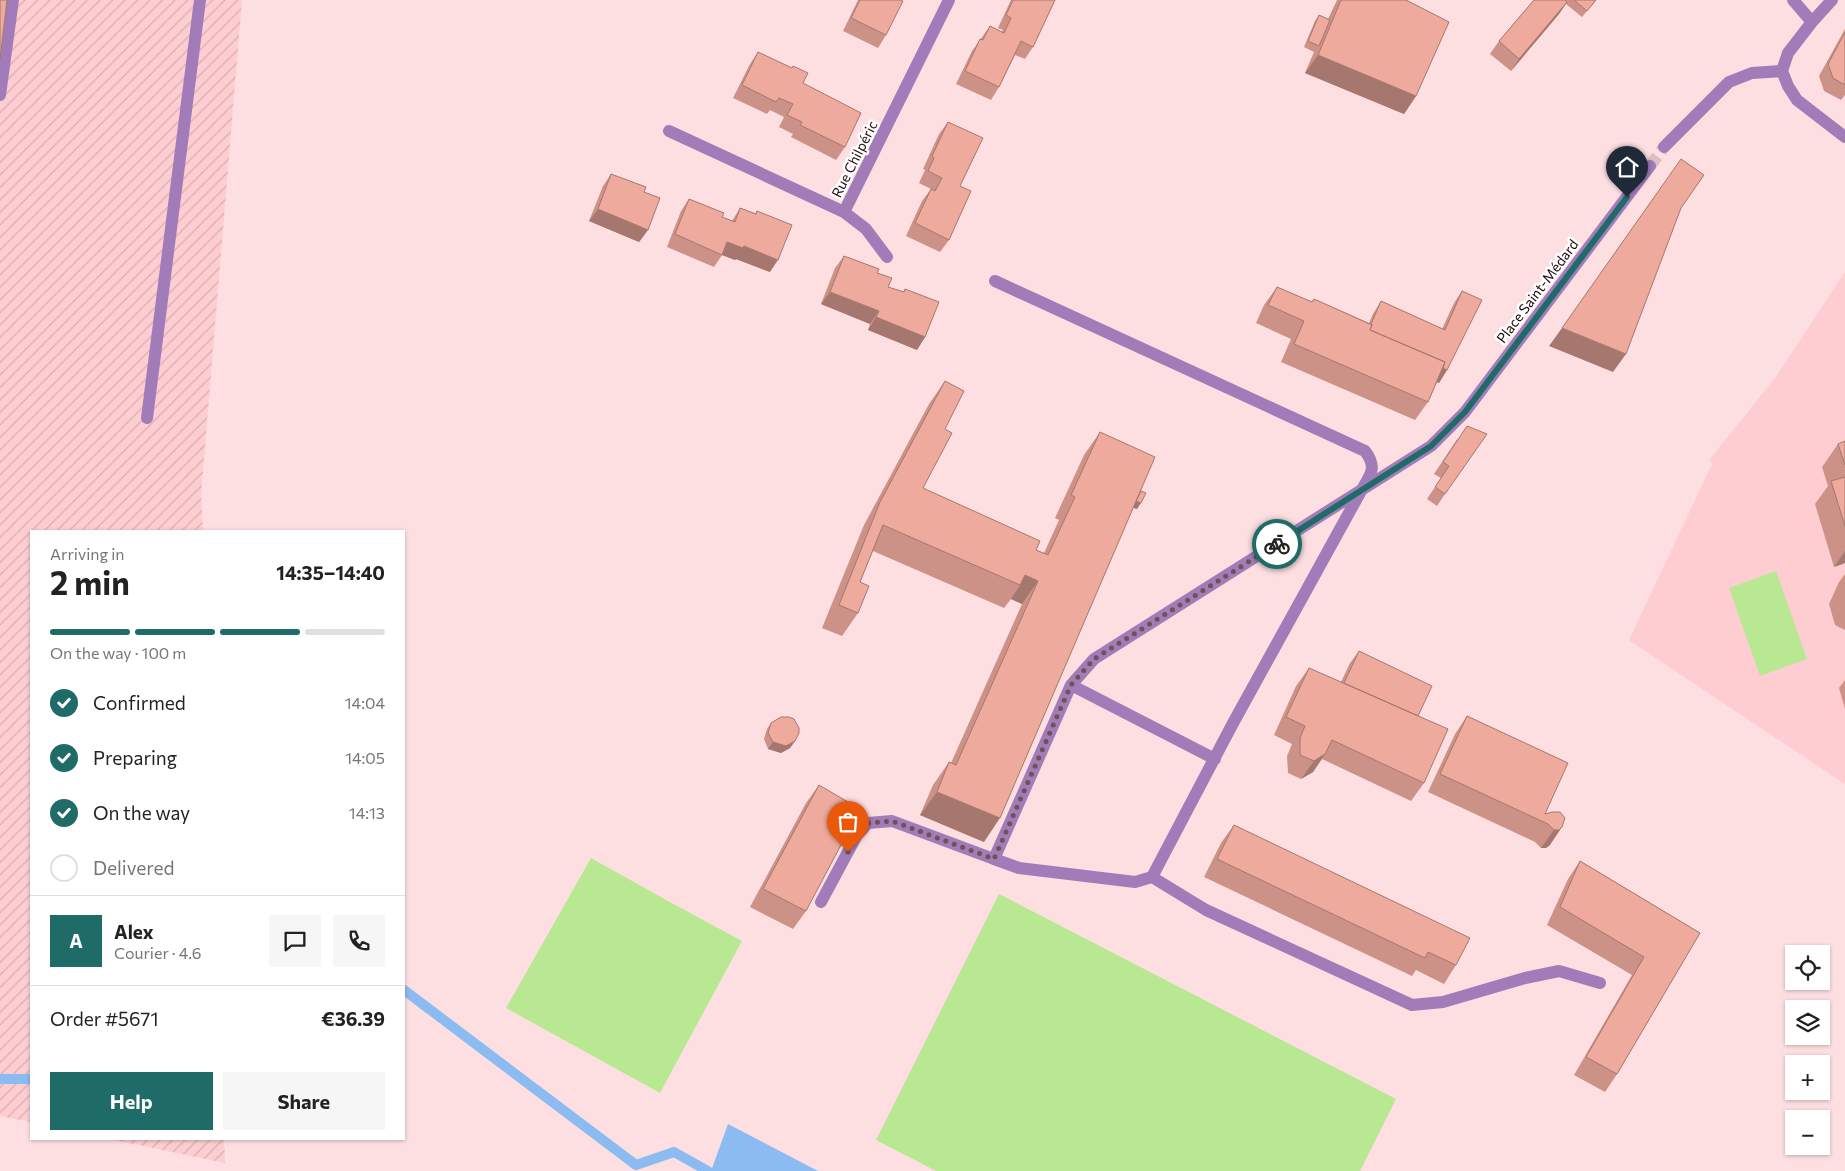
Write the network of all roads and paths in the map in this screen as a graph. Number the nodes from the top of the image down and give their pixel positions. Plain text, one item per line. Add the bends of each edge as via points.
1 (13, 0) edge
2 (200, 0) edge
3 (949, 0) edge
4 (1793, 0) edge
5 (1832, 0) edge
6 (1812, 22) junction
7 (1782, 71) junction
8 (0, 95) edge
9 (669, 131) dead end
10 (1845, 137) edge
11 (1664, 147) tunnel mouth
12 (1650, 166) tunnel mouth
13 (844, 212) junction
14 (887, 257) dead end
15 (995, 281) dead end
16 (147, 418) dead end
17 (1361, 491) junction
18 (1071, 685) junction
19 (1215, 759) junction
20 (994, 859) junction
21 (1152, 877) junction
22 (821, 902) edge
23 (1600, 983) dead end

1 - 8 street
2 - 16 street
3 - 13 street, Rue Chilpéric
4 - 6 street
5 - 6 street
6 - 7 street via 1788,53
7 - 10 street via 1797,100
7 - 11 street via 1752,73 1729,82
9 - 13 street, Rue Chilpéric
12 - 17 street, Place Saint-Médard via 1465,412 1431,446
13 - 14 street via 866,229
15 - 17 street via 1365,451 1372,460 1372,470
17 - 18 street, Place Saint-Médard via 1094,659
17 - 19 street
18 - 19 street
18 - 20 street, Place Saint-Médard
19 - 21 street
20 - 21 street via 1019,868 1096,878 1135,882
20 - 22 street via 892,821 868,823 857,835
21 - 23 street via 1206,910 1412,1005 1444,1002 1559,971

